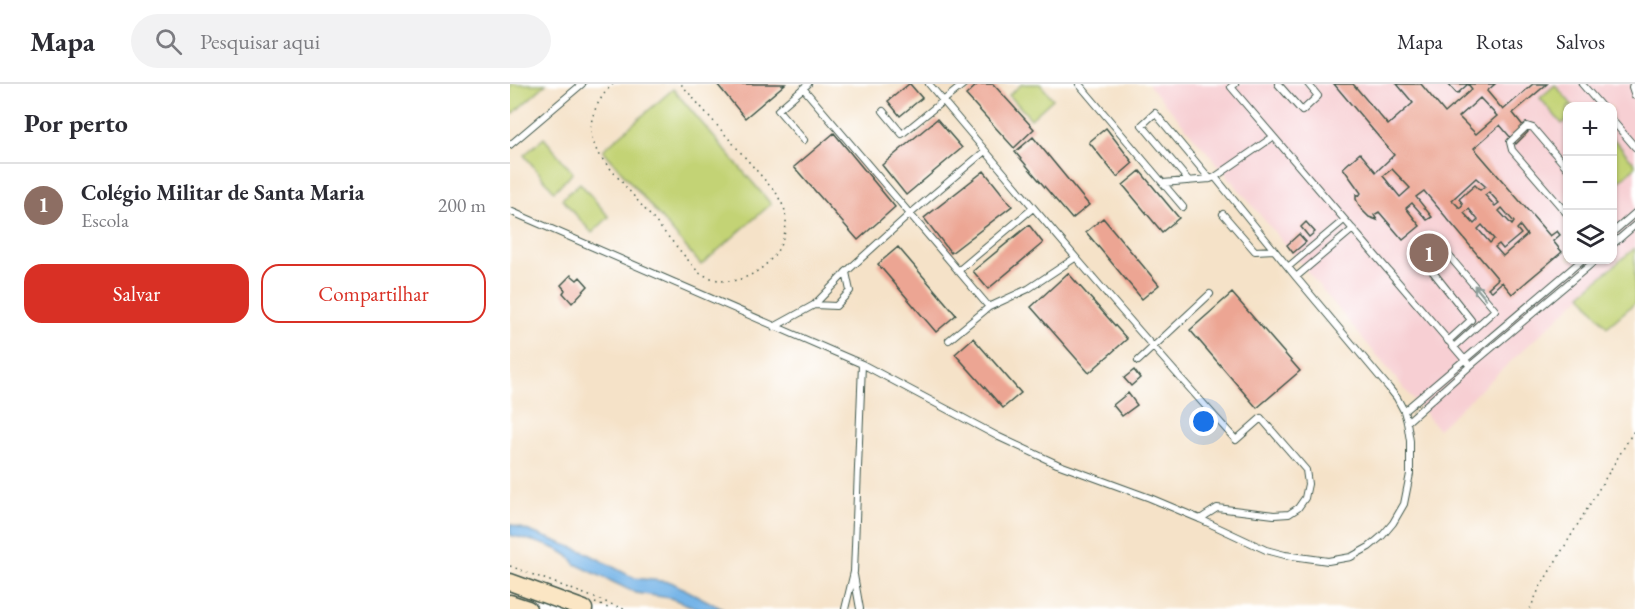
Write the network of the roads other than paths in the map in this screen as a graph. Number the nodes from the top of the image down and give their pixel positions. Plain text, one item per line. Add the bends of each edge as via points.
1 (582, 84) edge
2 (929, 84) edge
3 (964, 84) edge
4 (1079, 84) edge
5 (1235, 84) edge
6 (1278, 84) edge
7 (1308, 84) edge
8 (1582, 84) edge
9 (1633, 84) edge
10 (805, 86) edge
11 (1635, 96) edge
12 (943, 101) junction
13 (1598, 102) edge
14 (884, 111) dead end
15 (1617, 126) edge
16 (1273, 137) junction
17 (804, 140) dead end
18 (510, 145) edge
19 (1635, 147) edge
20 (985, 151) junction
21 (1563, 163) edge
22 (1213, 178) junction
23 (1189, 181) junction
24 (1163, 183) junction
25 (1183, 207) dead end
26 (1033, 208) junction
27 (1563, 209) edge
28 (510, 211) edge
29 (1635, 213) edge
30 (910, 214) junction
31 (1223, 214) dead end
32 (1344, 220) junction
33 (1635, 225) edge
34 (1617, 226) edge
35 (1353, 229) junction
36 (1617, 231) edge
37 (1623, 236) junction
38 (1617, 241) edge
39 (1274, 250) junction
40 (1075, 258) junction
41 (1577, 264) edge
42 (1591, 264) edge
43 (1288, 267) junction
44 (958, 271) junction
45 (846, 272) junction
46 (1296, 277) junction
47 (1210, 294) dead end
48 (814, 305) junction
49 (989, 307) junction
50 (774, 327) junction
51 (948, 340) dead end
52 (1448, 341) junction
53 (1454, 347) junction
54 (1153, 348) junction
55 (1464, 359) junction
56 (1138, 361) dead end
57 (862, 364) junction
58 (1470, 366) junction
59 (1404, 411) junction
60 (1407, 422) junction
61 (1200, 519) junction
62 (854, 572) junction
63 (510, 582) edge
64 (510, 603) edge
65 (528, 609) edge
66 (584, 609) edge
67 (845, 609) edge
68 (860, 609) edge

1 - 18 lane
2 - 12 lane
3 - 12 lane
4 - 24 lane
5 - 16 lane via 1231,87
6 - 7 lane via 1302,111 1318,96
8 - 13 lane
9 - 11 lane
10 - 17 lane via 778,110
10 - 30 lane
12 - 14 lane via 902,134
12 - 20 lane
15 - 19 lane
16 - 22 lane
16 - 32 lane
20 - 26 lane
20 - 30 lane
21 - 27 lane via 1533,128 1527,126 1510,142 1512,150
22 - 23 lane
22 - 23 lane via 1155,113 1142,125
22 - 39 lane
23 - 24 lane
24 - 25 lane
26 - 40 lane
26 - 44 lane
28 - 50 lane
29 - 34 lane
30 - 44 lane
30 - 45 lane
31 - 39 lane via 1255,251
32 - 35 lane
32 - 43 lane
33 - 37 lane
35 - 46 lane
35 - 52 lane
36 - 37 lane
37 - 38 lane
39 - 43 lane
40 - 49 lane via 1028,289
40 - 54 lane
41 - 55 lane
42 - 58 lane
43 - 46 lane
44 - 49 lane
45 - 48 lane
45 - 48 lane via 850,291 836,306
46 - 59 lane
47 - 54 lane
48 - 50 lane
49 - 51 lane
50 - 57 lane
52 - 53 lane
53 -> 52 lane via 1495,310 1444,250 1429,246 1424,253 1425,262 1471,320
53 - 55 lane
54 - 56 lane
54 - 61 lane via 1236,440 1261,418 1306,470 1305,498 1289,514 1217,508
55 - 58 lane
55 - 59 lane
57 - 61 lane via 1057,464
57 - 62 lane
58 - 60 lane
59 - 60 lane
60 - 61 lane via 1410,474 1404,504 1382,536 1351,557 1328,561 1285,555
62 - 67 lane
62 - 68 lane
63 - 66 main road
64 - 65 main road

